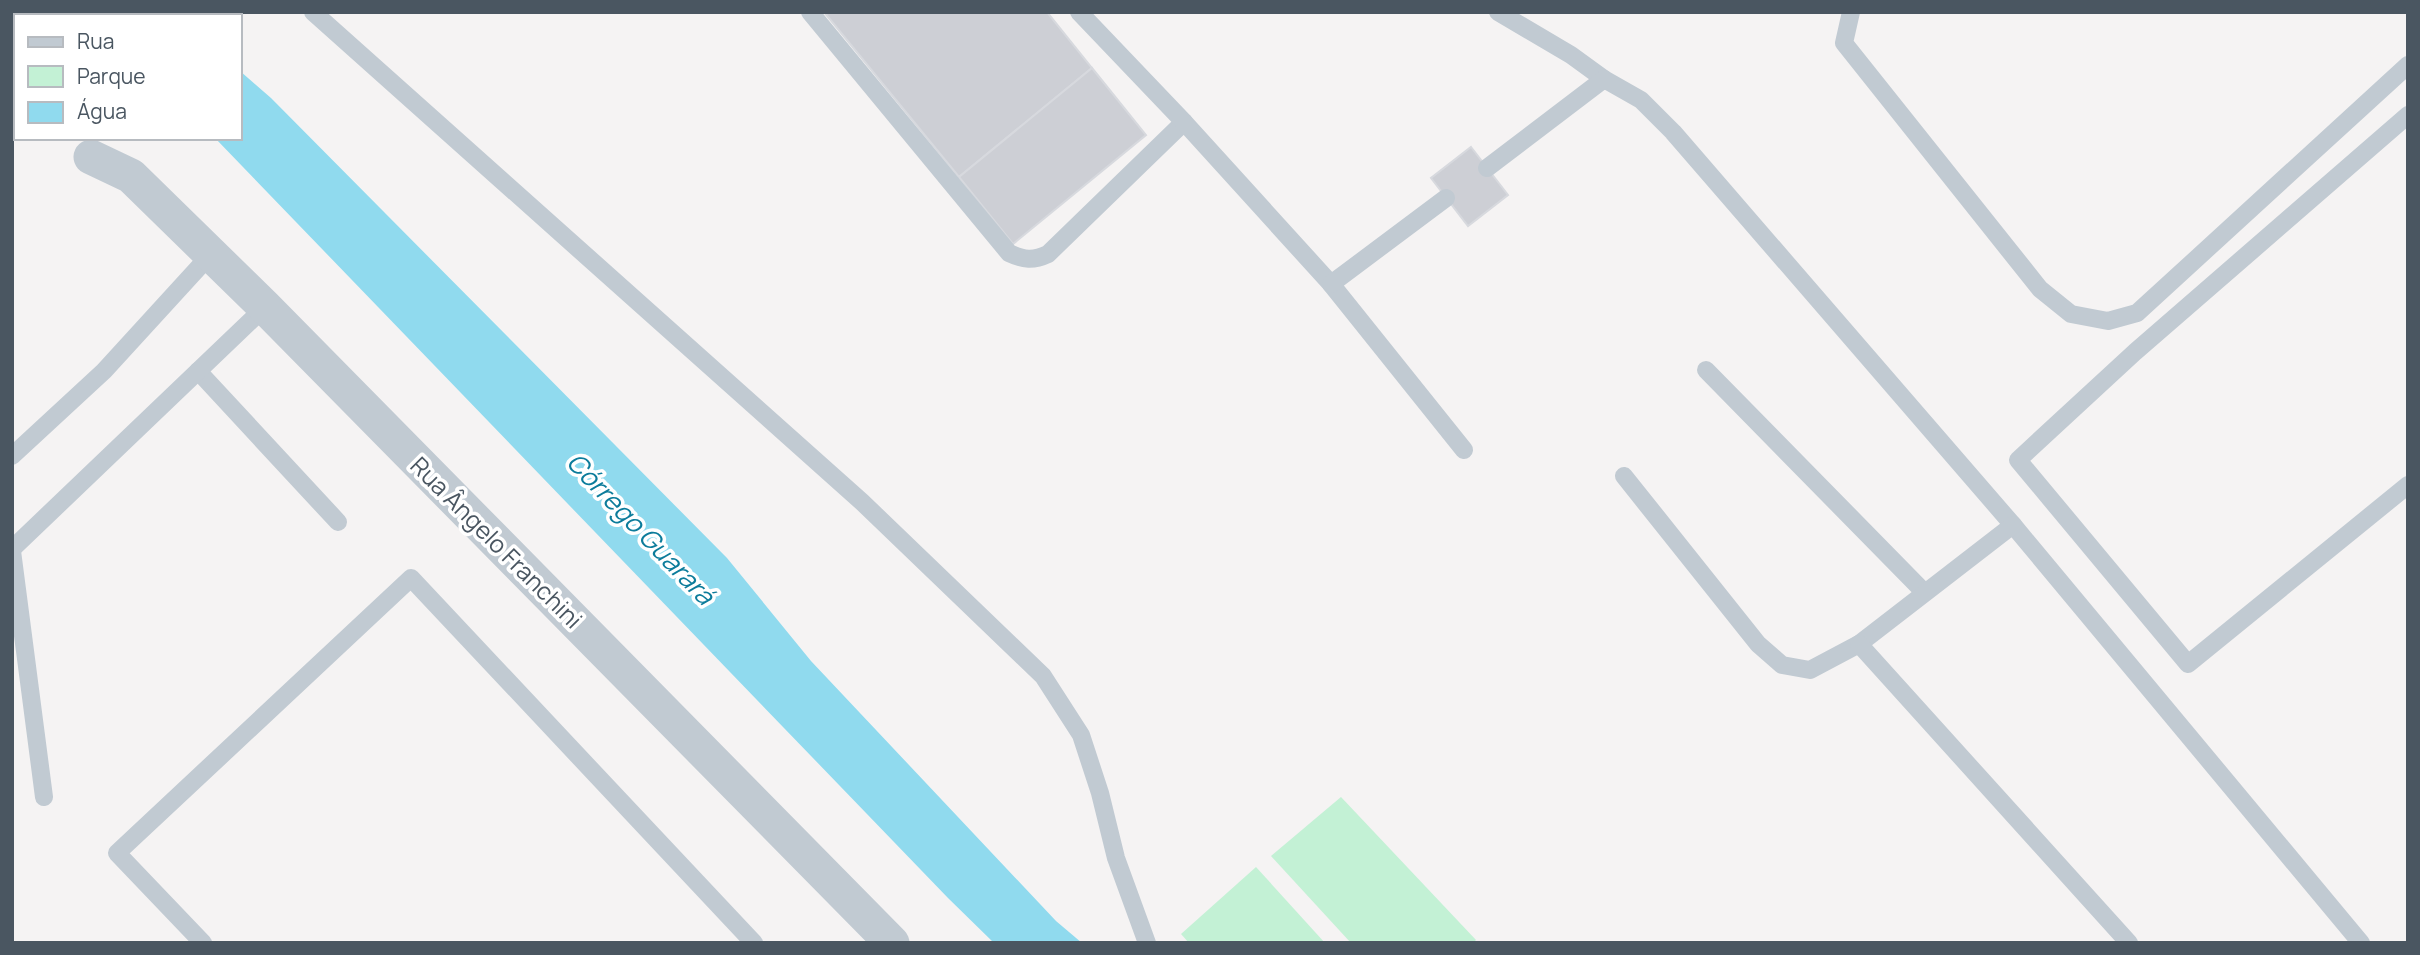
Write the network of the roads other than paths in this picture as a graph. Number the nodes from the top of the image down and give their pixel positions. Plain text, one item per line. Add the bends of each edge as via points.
1 (313, 12) edge
2 (810, 12) edge
3 (1079, 12) edge
4 (1499, 12) edge
5 (1851, 12) edge
6 (2408, 65) edge
7 (1604, 79) junction
8 (2408, 115) edge
9 (1184, 122) junction
10 (91, 157) dead end
11 (1487, 168) dead end
12 (1446, 198) dead end
13 (211, 254) junction
14 (1331, 284) junction
15 (265, 307) junction
16 (1706, 370) dead end
17 (198, 371) junction
18 (1464, 450) dead end
19 (12, 456) edge
20 (1625, 476) dead end
21 (2408, 485) edge
22 (338, 522) dead end
23 (2013, 525) junction
24 (12, 550) edge
25 (1924, 593) junction
26 (1858, 644) junction
27 (44, 797) dead end
28 (202, 943) edge
29 (754, 943) edge
30 (892, 943) edge
31 (1147, 943) edge
32 (2129, 943) edge
33 (2361, 943) edge

1 - 31 lane via 862,502 1043,676 1082,735 1116,858
2 - 9 lane via 1009,253 1023,259 1036,260 1048,254
3 - 9 lane
4 - 7 lane
5 - 6 lane via 1844,43 2040,289 2071,314 2108,321 2137,313
7 - 11 lane
7 - 23 lane via 1641,100 1674,132
8 - 21 lane via 2018,460 2188,664
9 - 14 lane
10 - 13 street, Rua Ângelo Franchini via 131,176
12 - 14 lane
13 - 15 street, Rua Ângelo Franchini
13 - 19 lane via 104,371
14 - 18 lane
15 - 17 lane
15 - 30 street, Rua Ângelo Franchini
16 - 25 lane
17 - 22 lane
17 - 24 lane
20 - 26 lane via 1758,644 1782,665 1811,670
23 - 25 lane
23 - 33 lane
24 - 27 lane
25 - 26 lane
26 - 32 lane
28 - 29 lane via 117,853 411,578

